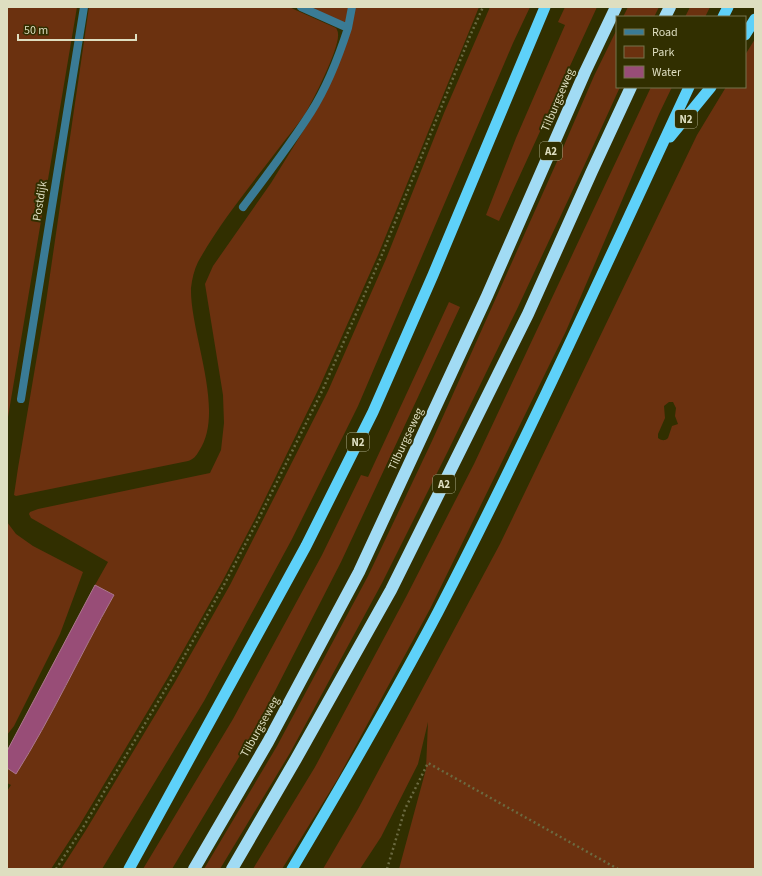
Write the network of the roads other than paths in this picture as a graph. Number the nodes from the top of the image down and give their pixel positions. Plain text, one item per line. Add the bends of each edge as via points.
1 (84, 7) edge
2 (301, 7) edge
3 (352, 7) edge
4 (545, 7) edge
5 (616, 7) edge
6 (670, 7) edge
7 (728, 7) edge
8 (666, 16) edge
9 (724, 16) edge
10 (755, 19) edge
11 (348, 28) junction
12 (746, 33) edge
13 (632, 88) edge
14 (689, 88) edge
15 (710, 88) edge
16 (660, 150) junction
17 (243, 207) dead end
18 (21, 399) dead end
19 (128, 869) edge
20 (194, 869) edge
21 (232, 869) edge
22 (292, 869) edge

1 - 18 street, Postdijk
2 - 11 street
3 - 11 street
4 - 19 highway, N2 via 373,412 306,546
5 - 20 highway, Tilburgseweg / A2 via 585,72 488,296 359,572 268,742
6 - 8 highway
7 - 9 highway
10 - 12 highway
11 - 17 street via 341,50 312,111
13 - 21 highway, A2 via 528,314 391,590
14 - 16 highway, N2
15 - 16 highway, N2
16 - 22 highway, N2 via 508,472 437,613 343,784

